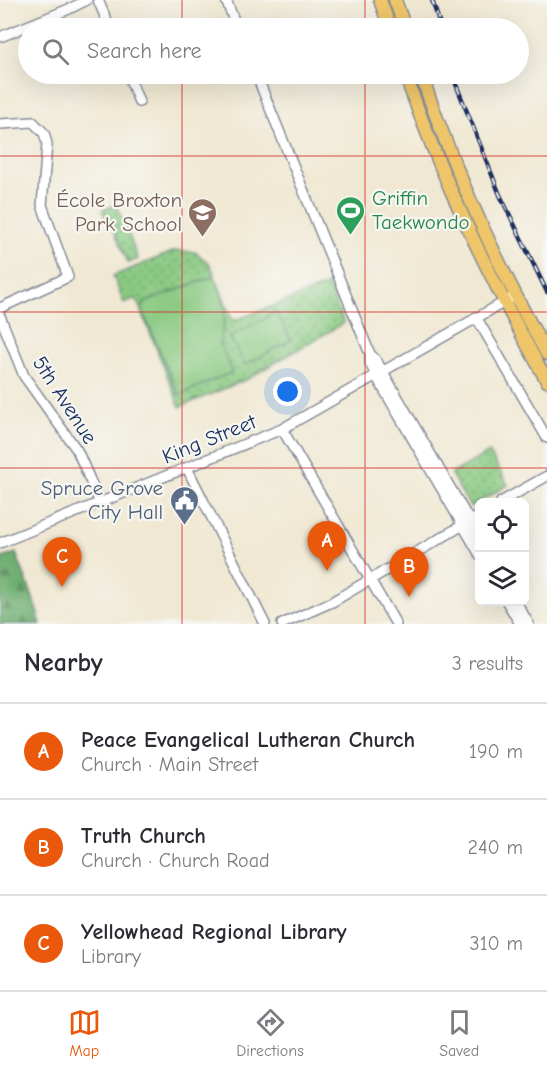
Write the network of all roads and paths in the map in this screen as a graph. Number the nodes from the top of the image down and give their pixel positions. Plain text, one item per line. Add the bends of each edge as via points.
1 (87, 0) edge
2 (98, 0) edge
3 (226, 0) edge
4 (380, 0) edge
5 (395, 0) edge
6 (47, 18) edge
7 (106, 18) edge
8 (233, 18) edge
9 (386, 18) edge
10 (401, 18) edge
11 (18, 30) edge
12 (0, 37) edge
13 (132, 84) edge
14 (260, 84) edge
15 (409, 84) edge
16 (425, 84) edge
17 (140, 102) dead end
18 (0, 124) edge
19 (515, 296) junction
20 (503, 302) junction
21 (0, 308) edge
22 (0, 316) edge
23 (476, 317) junction
24 (547, 354) edge
25 (379, 374) junction
26 (547, 381) edge
27 (282, 429) junction
28 (547, 438) edge
29 (187, 468) junction
30 (547, 476) edge
31 (508, 498) edge
32 (100, 502) junction
33 (475, 518) edge
34 (466, 523) junction
35 (475, 533) edge
36 (0, 543) edge
37 (479, 552) edge
38 (370, 579) junction
39 (509, 606) edge
40 (518, 606) edge
41 (265, 624) edge
42 (282, 624) edge
43 (396, 624) edge
44 (520, 624) edge
45 (529, 624) edge

1 - 6 street
2 - 7 street
3 - 8 street
4 - 9 main road
5 - 10 main road
11 - 12 street
13 - 17 street
14 - 25 street
15 - 20 main road via 450,190
16 - 19 main road via 459,174
18 - 21 street via 33,122 44,133 47,144 42,205 68,277
19 - 20 street, King Street
19 - 24 main road
20 - 23 street, King Street
20 - 26 main road
22 - 32 street, 5th Avenue via 24,376 77,450
23 - 25 street, King Street
23 - 28 street
25 - 27 street, King Street
25 - 34 street
27 - 29 street, King Street
27 - 38 street
29 - 32 street, King Street
29 - 41 street
30 - 31 street
32 - 36 street, King Street
33 - 34 street
34 - 35 street
34 - 37 street
34 - 38 street
38 - 42 street via 321,608
38 - 43 street
39 - 44 street
40 - 45 street

